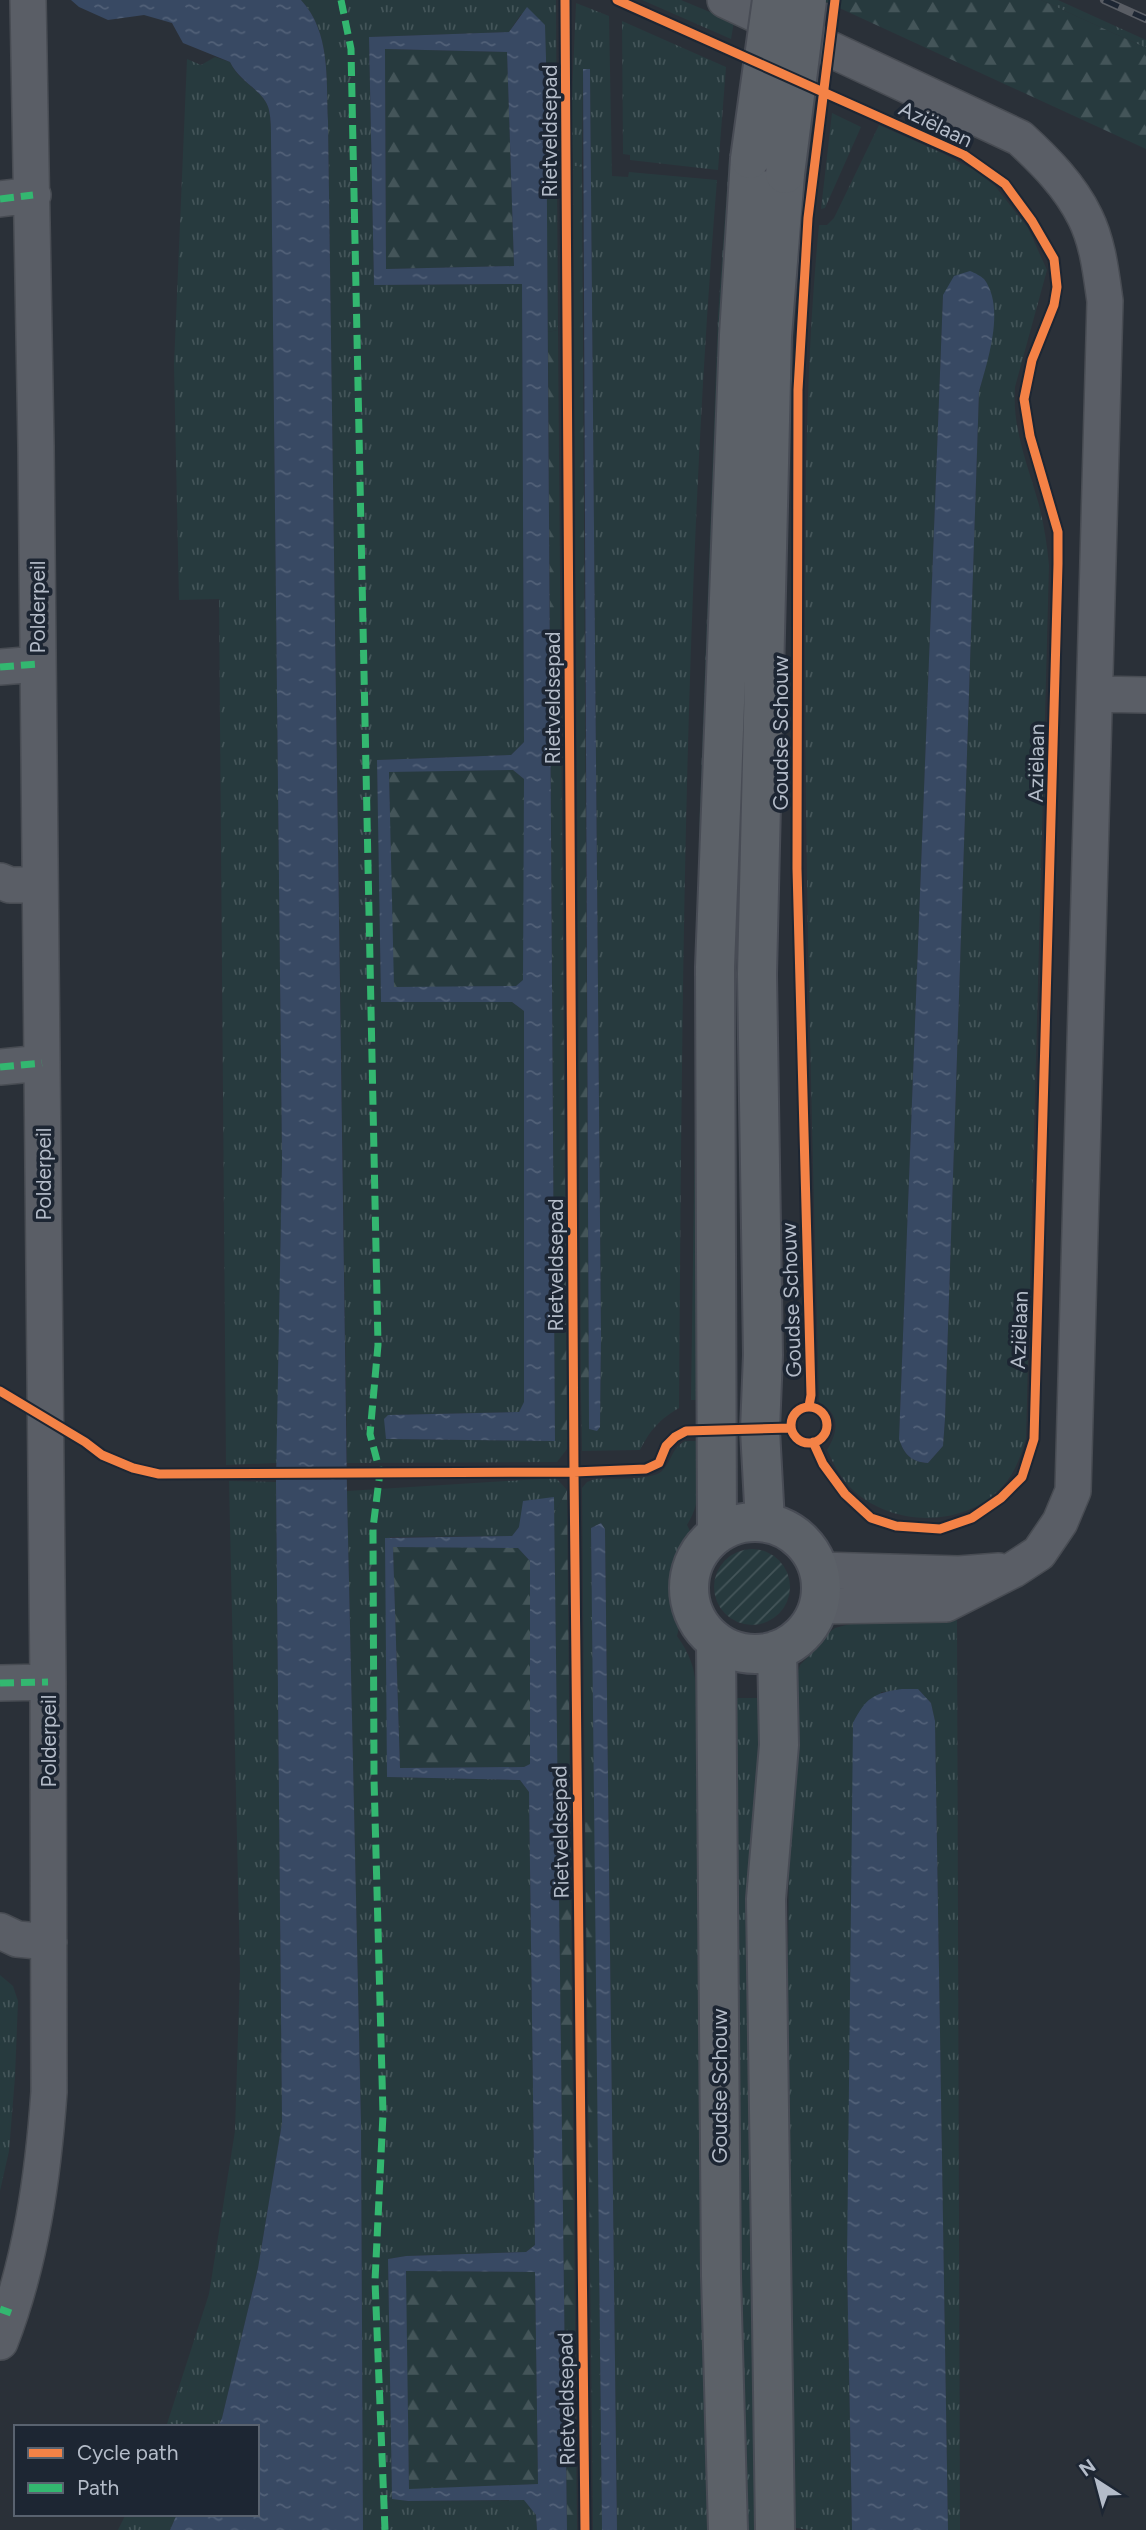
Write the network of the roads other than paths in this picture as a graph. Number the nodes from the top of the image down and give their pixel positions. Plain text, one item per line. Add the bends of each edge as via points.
1 (725, 0) edge
2 (772, 0) edge
3 (807, 0) edge
4 (19, 14) edge
5 (17, 197) edge
6 (38, 664) junction
7 (0, 667) edge
8 (1095, 694) junction
9 (1146, 695) edge
10 (0, 881) edge
11 (39, 885) junction
12 (42, 1063) junction
13 (0, 1067) edge
14 (765, 1522) junction
15 (717, 1534) junction
16 (819, 1588) junction
17 (716, 1642) junction
18 (777, 1650) junction
19 (48, 1682) junction
20 (0, 1683) edge
21 (0, 1931) edge
22 (49, 1942) junction
23 (4, 2321) edge
24 (728, 2530) edge
25 (775, 2530) edge

1 - 8 street, Aziëlaan via 1020,138 1052,168 1086,218 1105,301
2 - 15 main road, bridge via 750,159 738,335 715,967
3 - 14 main road, Goudse Schouw, bridge via 785,174 772,337 757,974 760,1430
4 - 5 street, Polderpeil
5 - 6 street, Polderpeil
6 - 7 street
6 - 11 street, Polderpeil
8 - 9 street
8 - 16 street, Aziëlaan via 1073,1491 1060,1522 1039,1553 946,1604
10 - 11 street
11 - 12 street, Polderpeil
12 - 13 street
12 - 19 street, Polderpeil
14 - 15 main road via 735,1525
14 - 16 main road via 786,1529 803,1542
15 - 17 main road via 696,1557 688,1587 695,1618
16 - 18 main road via 807,1628
17 - 18 main road via 745,1654
17 - 24 main road, Goudse Schouw via 721,2276
18 - 25 main road via 779,1745 766,1899
19 - 20 street
19 - 22 street, Polderpeil
21 - 22 street via 17,1939
22 - 23 street, Polderpeil via 45,2143 35,2218

